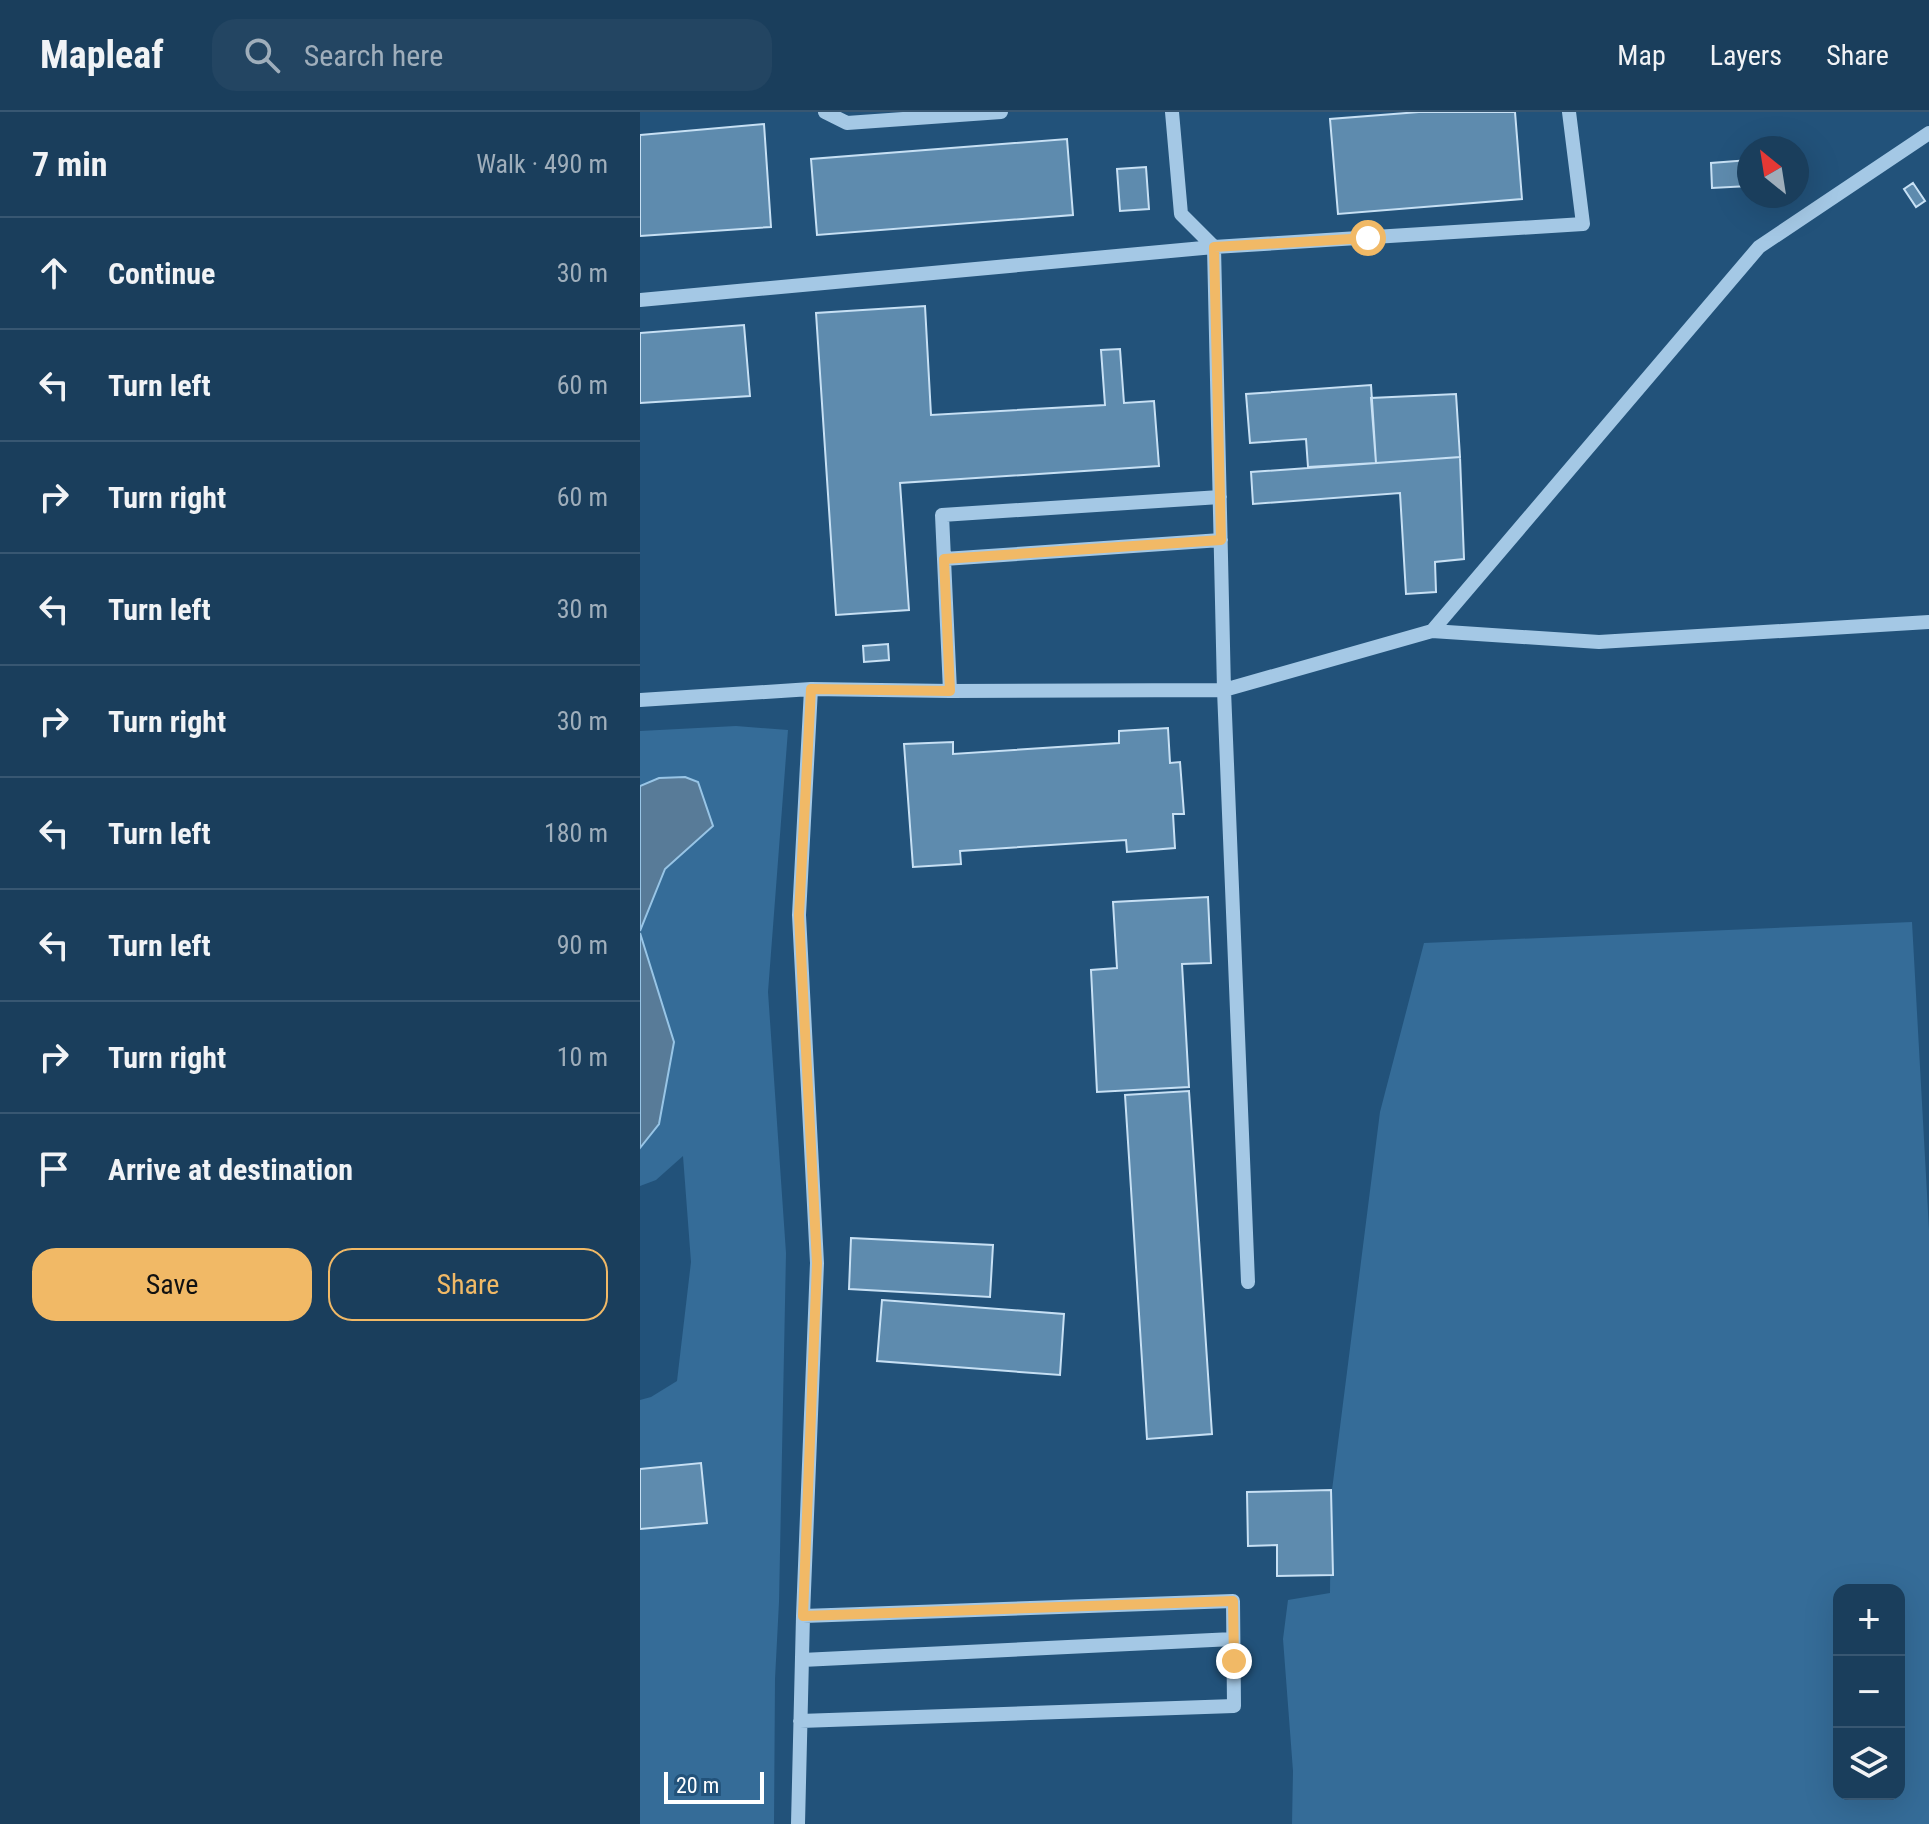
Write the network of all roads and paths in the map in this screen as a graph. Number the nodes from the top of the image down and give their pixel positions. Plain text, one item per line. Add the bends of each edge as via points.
1 (825, 112) edge
2 (1001, 112) edge
3 (1172, 112) edge
4 (1569, 112) edge
5 (1929, 133) edge
6 (1214, 247) junction
7 (640, 300) edge
8 (1220, 497) junction
9 (1221, 540) junction
10 (944, 559) junction
11 (1929, 622) edge
12 (1432, 631) junction
13 (811, 689) junction
14 (1224, 690) junction
15 (950, 691) junction
16 (640, 700) edge
17 (1248, 1282) dead end
18 (803, 1616) junction
19 (1233, 1639) junction
20 (802, 1660) junction
21 (800, 1721) junction
22 (798, 1824) edge

1 - 2 street via 847,123
3 - 6 street via 1181,214
4 - 6 street via 1583,224
5 - 12 street via 1759,247
6 - 7 street
6 - 8 street
8 - 9 street
8 - 10 street via 942,515
9 - 10 street
9 - 14 street
10 - 15 street
11 - 12 street via 1599,642
12 - 14 street
13 - 15 street
13 - 16 street
13 - 18 street via 799,915 817,1263
14 - 15 street
14 - 17 street
18 - 19 street via 1233,1601
18 - 20 street
19 - 20 street
19 - 21 street via 1234,1706
20 - 21 street
21 - 22 street

